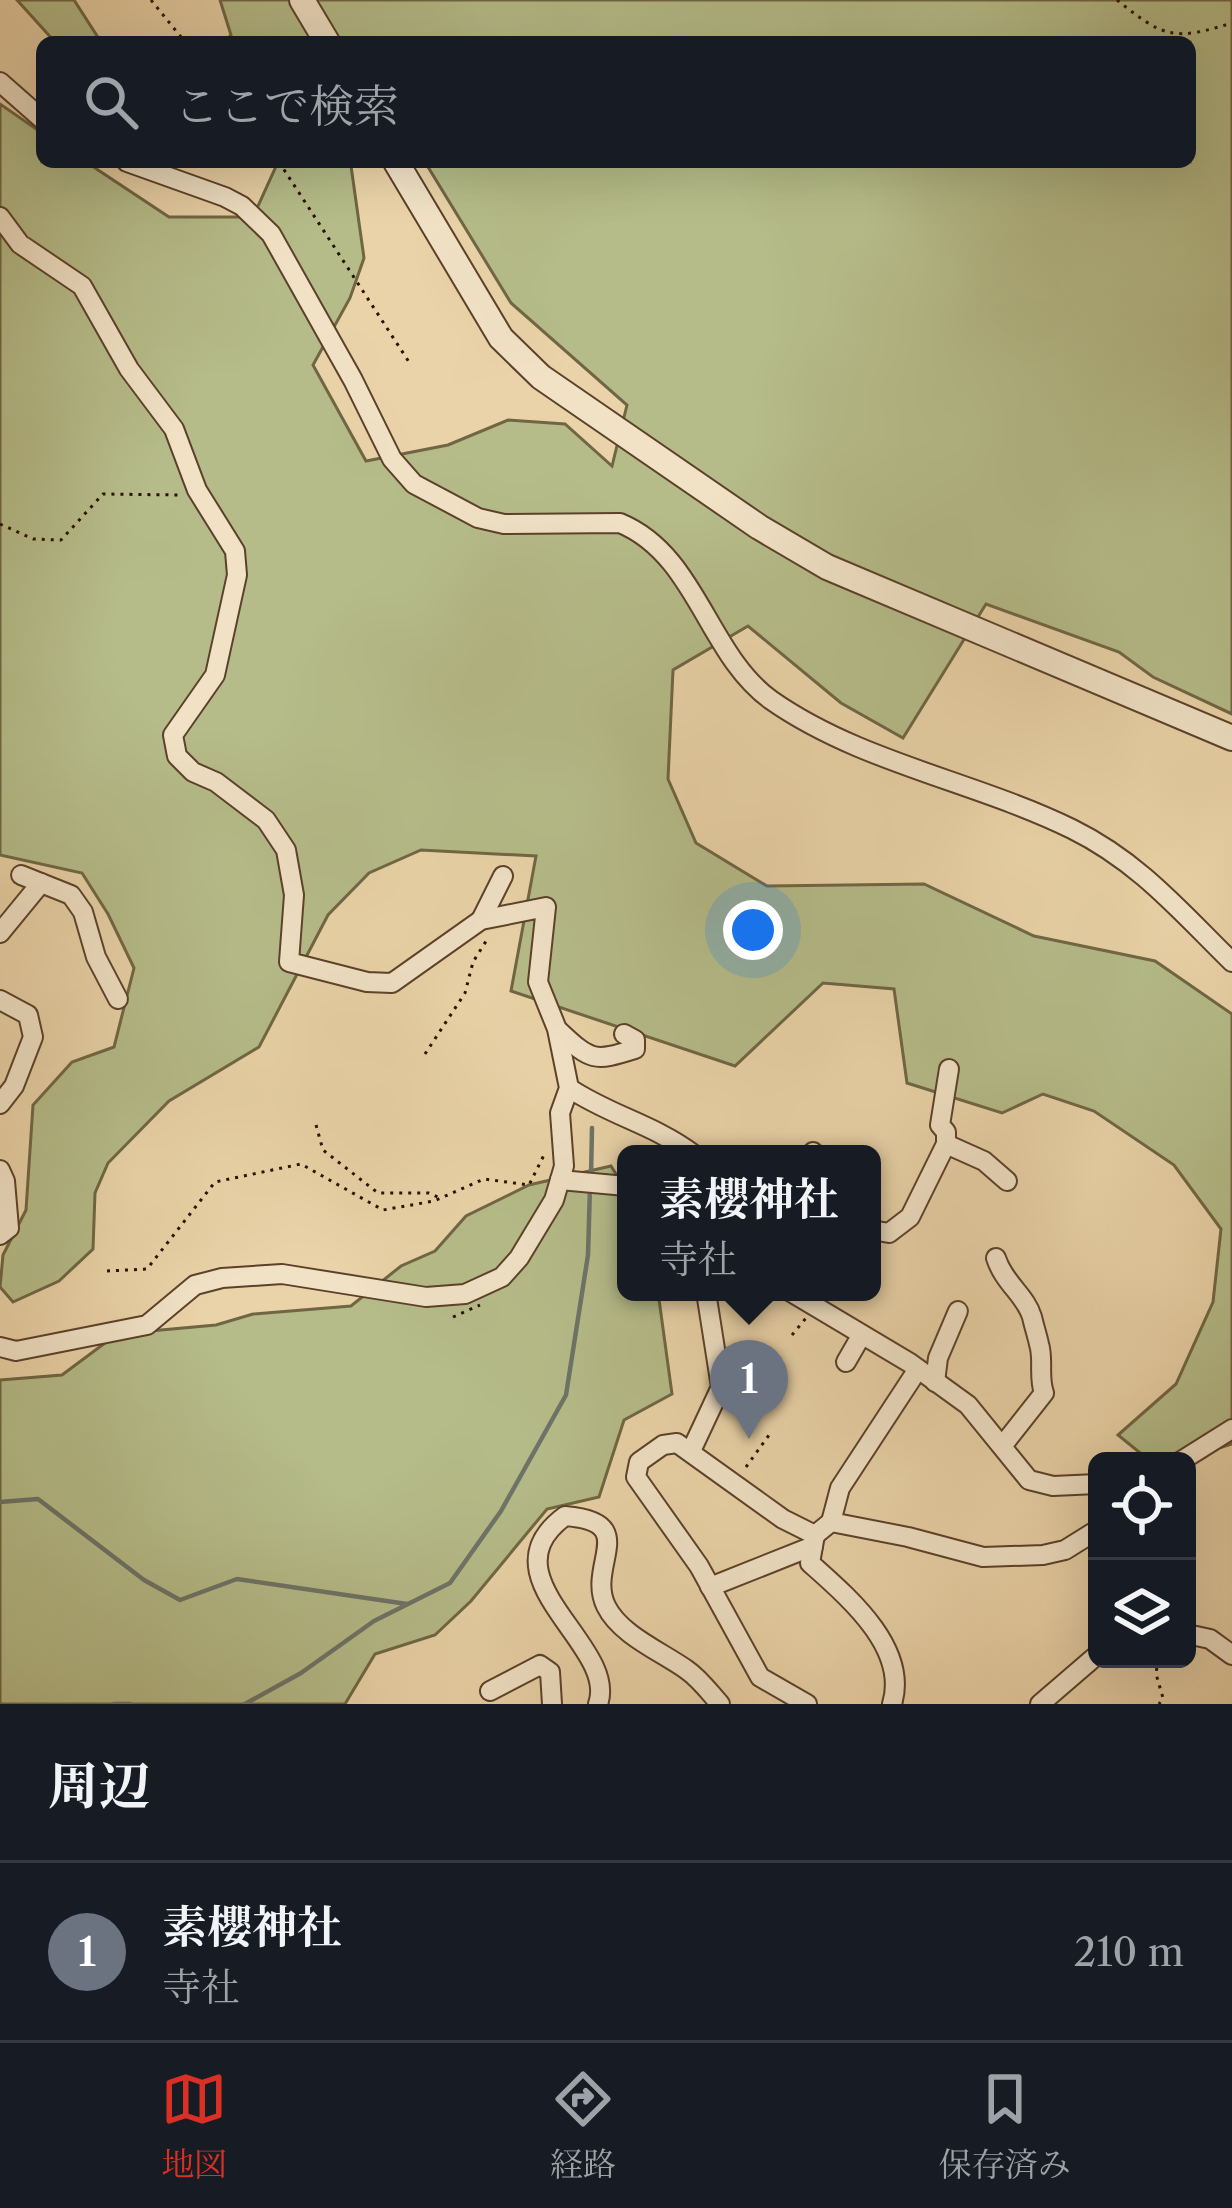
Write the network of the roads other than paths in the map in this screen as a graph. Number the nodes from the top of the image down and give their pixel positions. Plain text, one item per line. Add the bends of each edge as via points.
1 (302, 0) edge
2 (323, 36) edge
3 (0, 82) edge
4 (36, 114) edge
5 (145, 168) edge
6 (400, 168) edge
7 (0, 217) edge
8 (1232, 738) edge
9 (21, 875) dead end
10 (503, 876) dead end
11 (41, 883) junction
12 (481, 920) junction
13 (0, 933) edge
14 (1232, 962) edge
15 (118, 999) dead end
16 (0, 1000) edge
17 (557, 1029) junction
18 (624, 1034) dead end
19 (950, 1069) dead end
20 (569, 1088) junction
21 (0, 1104) edge
22 (946, 1144) junction
23 (677, 1145) edge
24 (0, 1170) edge
25 (560, 1180) junction
26 (1007, 1180) dead end
27 (617, 1185) edge
28 (881, 1231) edge
29 (0, 1235) edge
30 (996, 1258) dead end
31 (707, 1301) edge
32 (821, 1301) edge
33 (958, 1311) dead end
34 (861, 1336) junction
35 (0, 1347) edge
36 (846, 1361) dead end
37 (918, 1369) junction
38 (935, 1382) junction
39 (1232, 1429) edge
40 (1004, 1445) junction
41 (691, 1451) junction
42 (1193, 1452) edge
43 (1088, 1484) edge
44 (819, 1534) junction
45 (1088, 1535) edge
46 (710, 1586) junction
47 (1196, 1636) edge
48 (1232, 1655) edge
49 (1088, 1663) edge
50 (490, 1691) dead end
51 (552, 1704) edge
52 (598, 1704) edge
53 (720, 1704) edge
54 (807, 1704) edge
55 (892, 1704) edge
56 (1040, 1704) edge

1 - 2 street
3 - 4 street
5 - 14 street via 225,197 271,234 392,459 414,484 504,524 636,529 690,586 739,670 764,695 841,741 1004,799 1106,848 1160,888
6 - 8 street via 501,338 541,377 827,567
7 - 12 street via 20,244 82,286 128,369 174,429 197,490 235,551 215,675 173,735 177,756 266,820 286,850 294,896 289,962 392,983
9 - 11 street
10 - 12 street
11 - 13 street
11 - 15 street via 71,896 83,912
12 - 17 street via 546,907 538,982
16 - 21 street via 28,1016 33,1037
17 - 18 street via 600,1060 635,1049
17 - 20 street
19 - 22 street via 940,1125
20 - 23 street
20 - 25 street via 560,1113
22 - 26 street
22 - 28 street via 910,1217
24 - 29 street via 10,1214
25 - 27 street
25 - 35 street via 519,1258 465,1294 407,1296 281,1274 223,1278 195,1285 147,1325 16,1351
30 - 40 street via 1032,1318 1040,1344 1033,1368 1045,1393
31 - 41 street via 721,1387
32 - 34 street
33 - 38 street
34 - 36 street
34 - 37 street
37 - 38 street
37 - 44 street
38 - 40 street
39 - 42 street
40 - 43 street via 1029,1480
41 - 44 street via 783,1519
41 - 46 street via 663,1445 639,1462 636,1477
44 - 45 street via 908,1537 983,1557 1043,1556
44 - 46 street
44 - 55 street via 810,1563 885,1643 898,1685
46 - 54 street via 760,1677
47 - 48 street
49 - 56 street
50 - 51 street via 540,1665 550,1672
52 - 53 street via 597,1672 538,1567 548,1528 565,1516 590,1518 604,1529 600,1590 612,1616 692,1673

